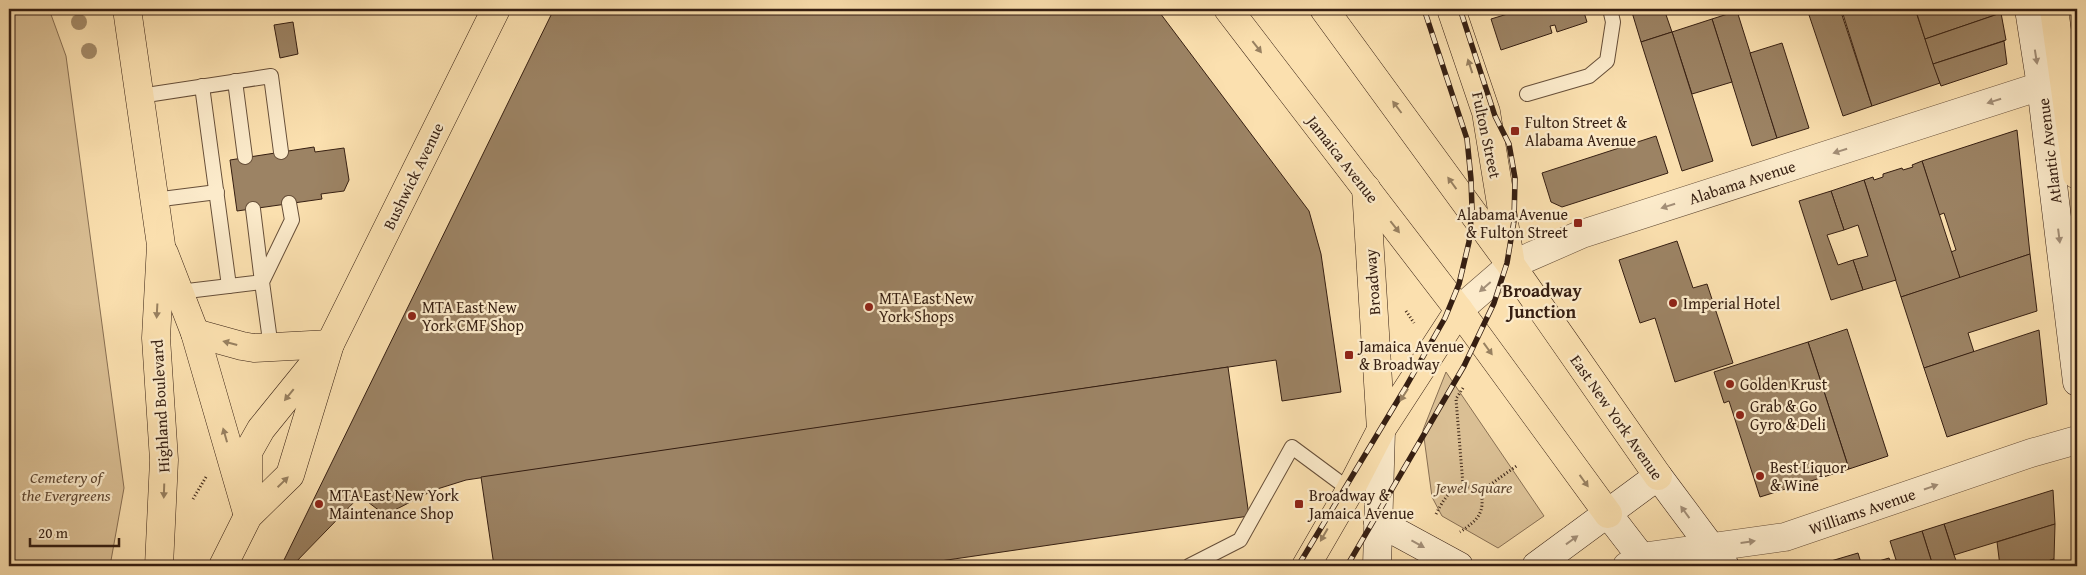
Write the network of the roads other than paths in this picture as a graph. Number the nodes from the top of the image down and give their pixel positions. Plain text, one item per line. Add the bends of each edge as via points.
1 (127, 9) edge
2 (496, 9) edge
3 (1228, 9) edge
4 (1324, 9) edge
5 (1452, 9) edge
6 (1610, 9) edge
7 (2029, 9) edge
8 (2054, 9) edge
9 (234, 82) junction
10 (202, 86) junction
11 (2041, 86) junction
12 (1527, 94) dead end
13 (140, 96) junction
14 (281, 152) dead end
15 (245, 157) dead end
16 (2077, 175) edge
17 (1366, 188) junction
18 (217, 192) junction
19 (154, 200) junction
20 (290, 203) dead end
21 (253, 209) dead end
22 (161, 245) junction
23 (1512, 265) junction
24 (262, 282) junction
25 (229, 286) junction
26 (179, 292) junction
27 (1459, 310) junction
28 (195, 334) junction
29 (330, 344) junction
30 (271, 348) junction
31 (2077, 382) edge
32 (1381, 430) junction
33 (2077, 440) edge
34 (1658, 476) junction
35 (1350, 490) junction
36 (1608, 514) junction
37 (248, 516) junction
38 (1378, 522) junction
39 (1718, 557) edge
40 (1638, 563) edge
41 (159, 566) edge
42 (223, 566) edge
43 (1190, 566) edge
44 (1306, 566) edge
45 (1377, 566) edge
46 (1459, 566) edge
47 (1536, 566) edge

1 - 13 main road, Highland Boulevard
2 - 29 main road, Bushwick Avenue
3 -> 17 main road, Jamaica Avenue
23 -> 4 main road
23 -> 5 main road, Fulton Street via 1486,112
6 - 12 lane via 1613,22 1607,61 1588,76
7 -> 11 street, Atlantic Avenue
8 - 16 main road, Atlantic Avenue
9 - 10 lane
9 - 14 lane via 271,76
9 - 15 lane
10 - 13 lane
10 - 18 lane
11 -> 23 street, Alabama Avenue via 1582,234
11 -> 31 street, Atlantic Avenue
13 - 19 main road, Highland Boulevard
17 -> 27 main road, Jamaica Avenue
17 - 32 main road, Broadway
18 - 19 lane
18 - 25 lane
19 - 22 main road, Highland Boulevard
20 - 24 lane via 292,220
21 - 24 lane
22 - 26 main road, Highland Boulevard
22 -> 41 main road, Highland Boulevard via 156,338 164,468
23 -> 27 street, Alabama Avenue
23 - 34 main road, East New York Avenue
24 - 25 lane
24 - 30 lane
25 - 26 lane
26 - 28 main road, Highland Boulevard
27 -> 32 main road
27 -> 36 main road
30 -> 28 main road via 242,346
37 -> 28 main road, Highland Boulevard
29 - 30 main road
37 -> 29 main road, Bushwick Avenue via 290,475
29 -> 37 main road, Bushwick Avenue via 261,429 248,452
32 - 35 main road
32 - 38 street
39 -> 33 street, Williams Avenue
34 - 36 street
39 -> 34 street, East New York Avenue
35 - 43 lane via 1292,447 1240,540
35 -> 44 main road
36 - 40 street
47 -> 36 street
37 - 42 main road, Bushwick Avenue
38 - 45 street
38 -> 46 street
39 - 40 street, Williams Avenue

